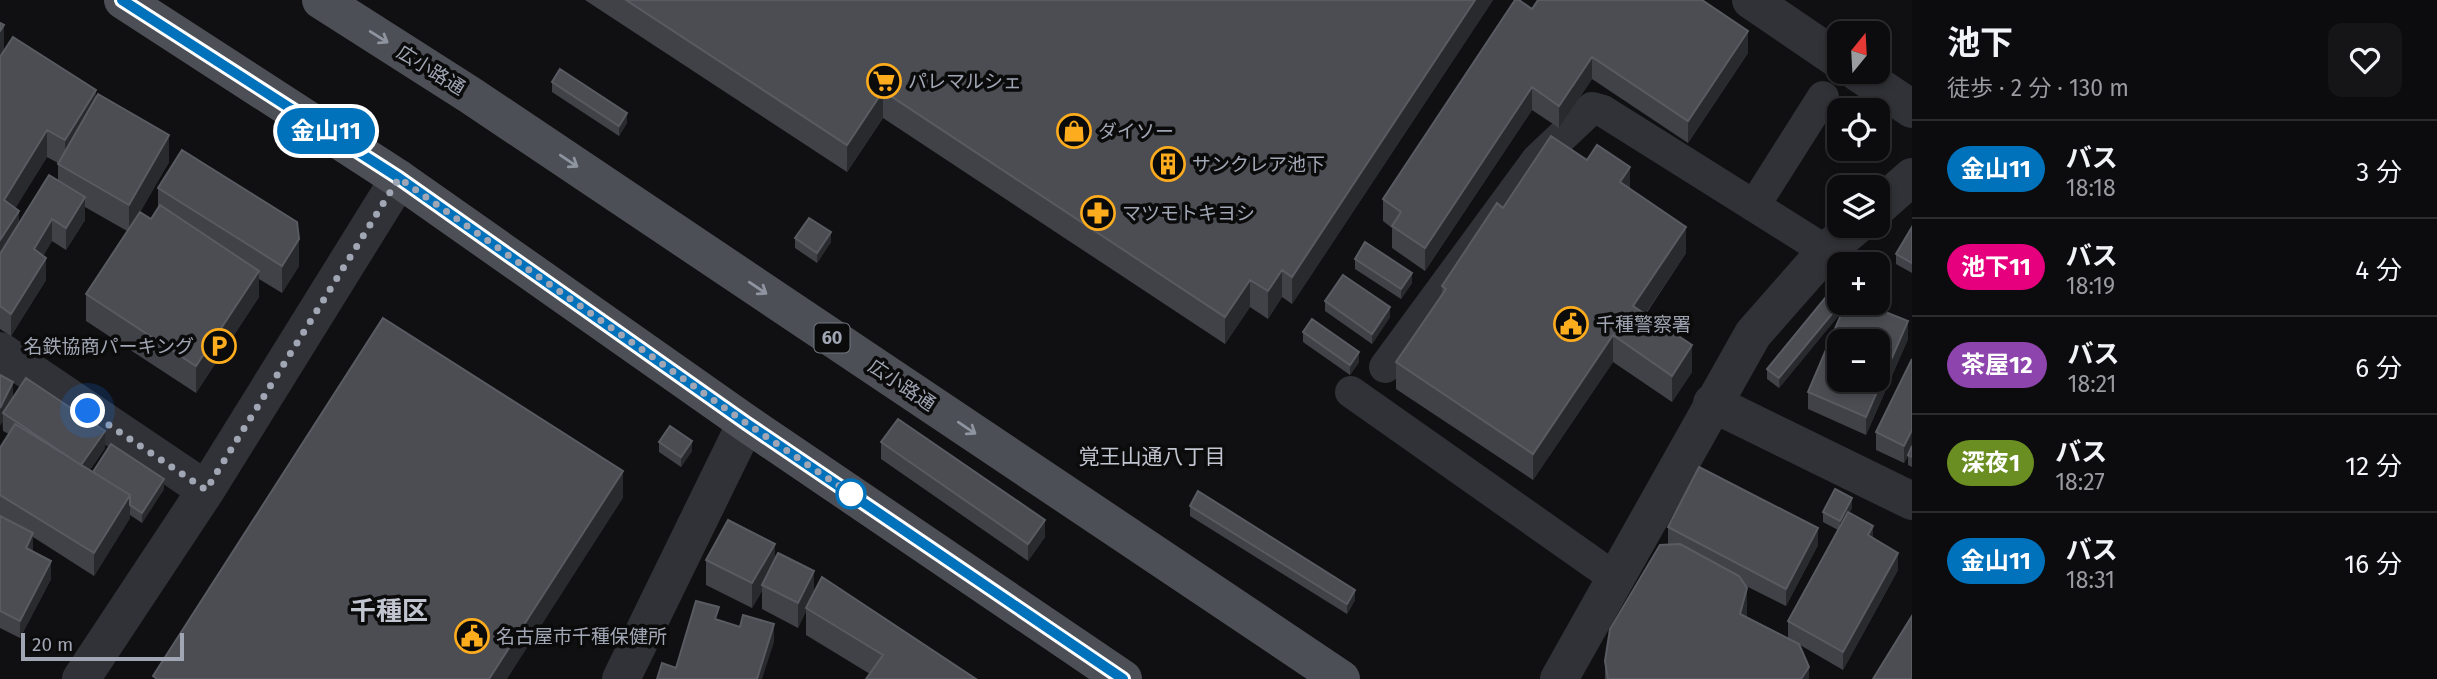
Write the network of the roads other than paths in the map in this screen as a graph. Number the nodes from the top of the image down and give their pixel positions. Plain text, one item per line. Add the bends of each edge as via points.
1 (122, 0) edge
2 (321, 0) edge
3 (1751, 0) edge
4 (1827, 52) edge
5 (1875, 84) edge
6 (1823, 97) dead end
7 (1912, 109) edge
8 (1912, 177) edge
9 (399, 178) junction
10 (1890, 196) edge
11 (1754, 206) junction
12 (1842, 238) edge
13 (1826, 251) junction
14 (0, 352) edge
15 (1385, 367) dead end
16 (1352, 392) dead end
17 (1712, 403) junction
18 (746, 423) junction
19 (206, 490) junction
20 (1912, 501) edge
21 (1615, 578) junction
22 (81, 679) edge
23 (621, 679) edge
24 (1123, 679) edge
25 (1341, 679) edge
26 (1559, 679) edge

1 - 9 main road
2 -> 25 main road, 広小路通 / 60
3 - 4 street
5 - 7 street
6 - 11 lane
8 - 10 street
9 - 18 main road
9 - 19 street
11 - 13 lane
11 - 15 lane via 1592,108 1536,160
12 - 13 street
13 - 17 street via 1753,334
14 - 19 street
16 - 21 lane
17 - 20 street
17 - 21 street
18 - 23 street
18 - 24 main road
19 - 22 street
21 - 26 street

